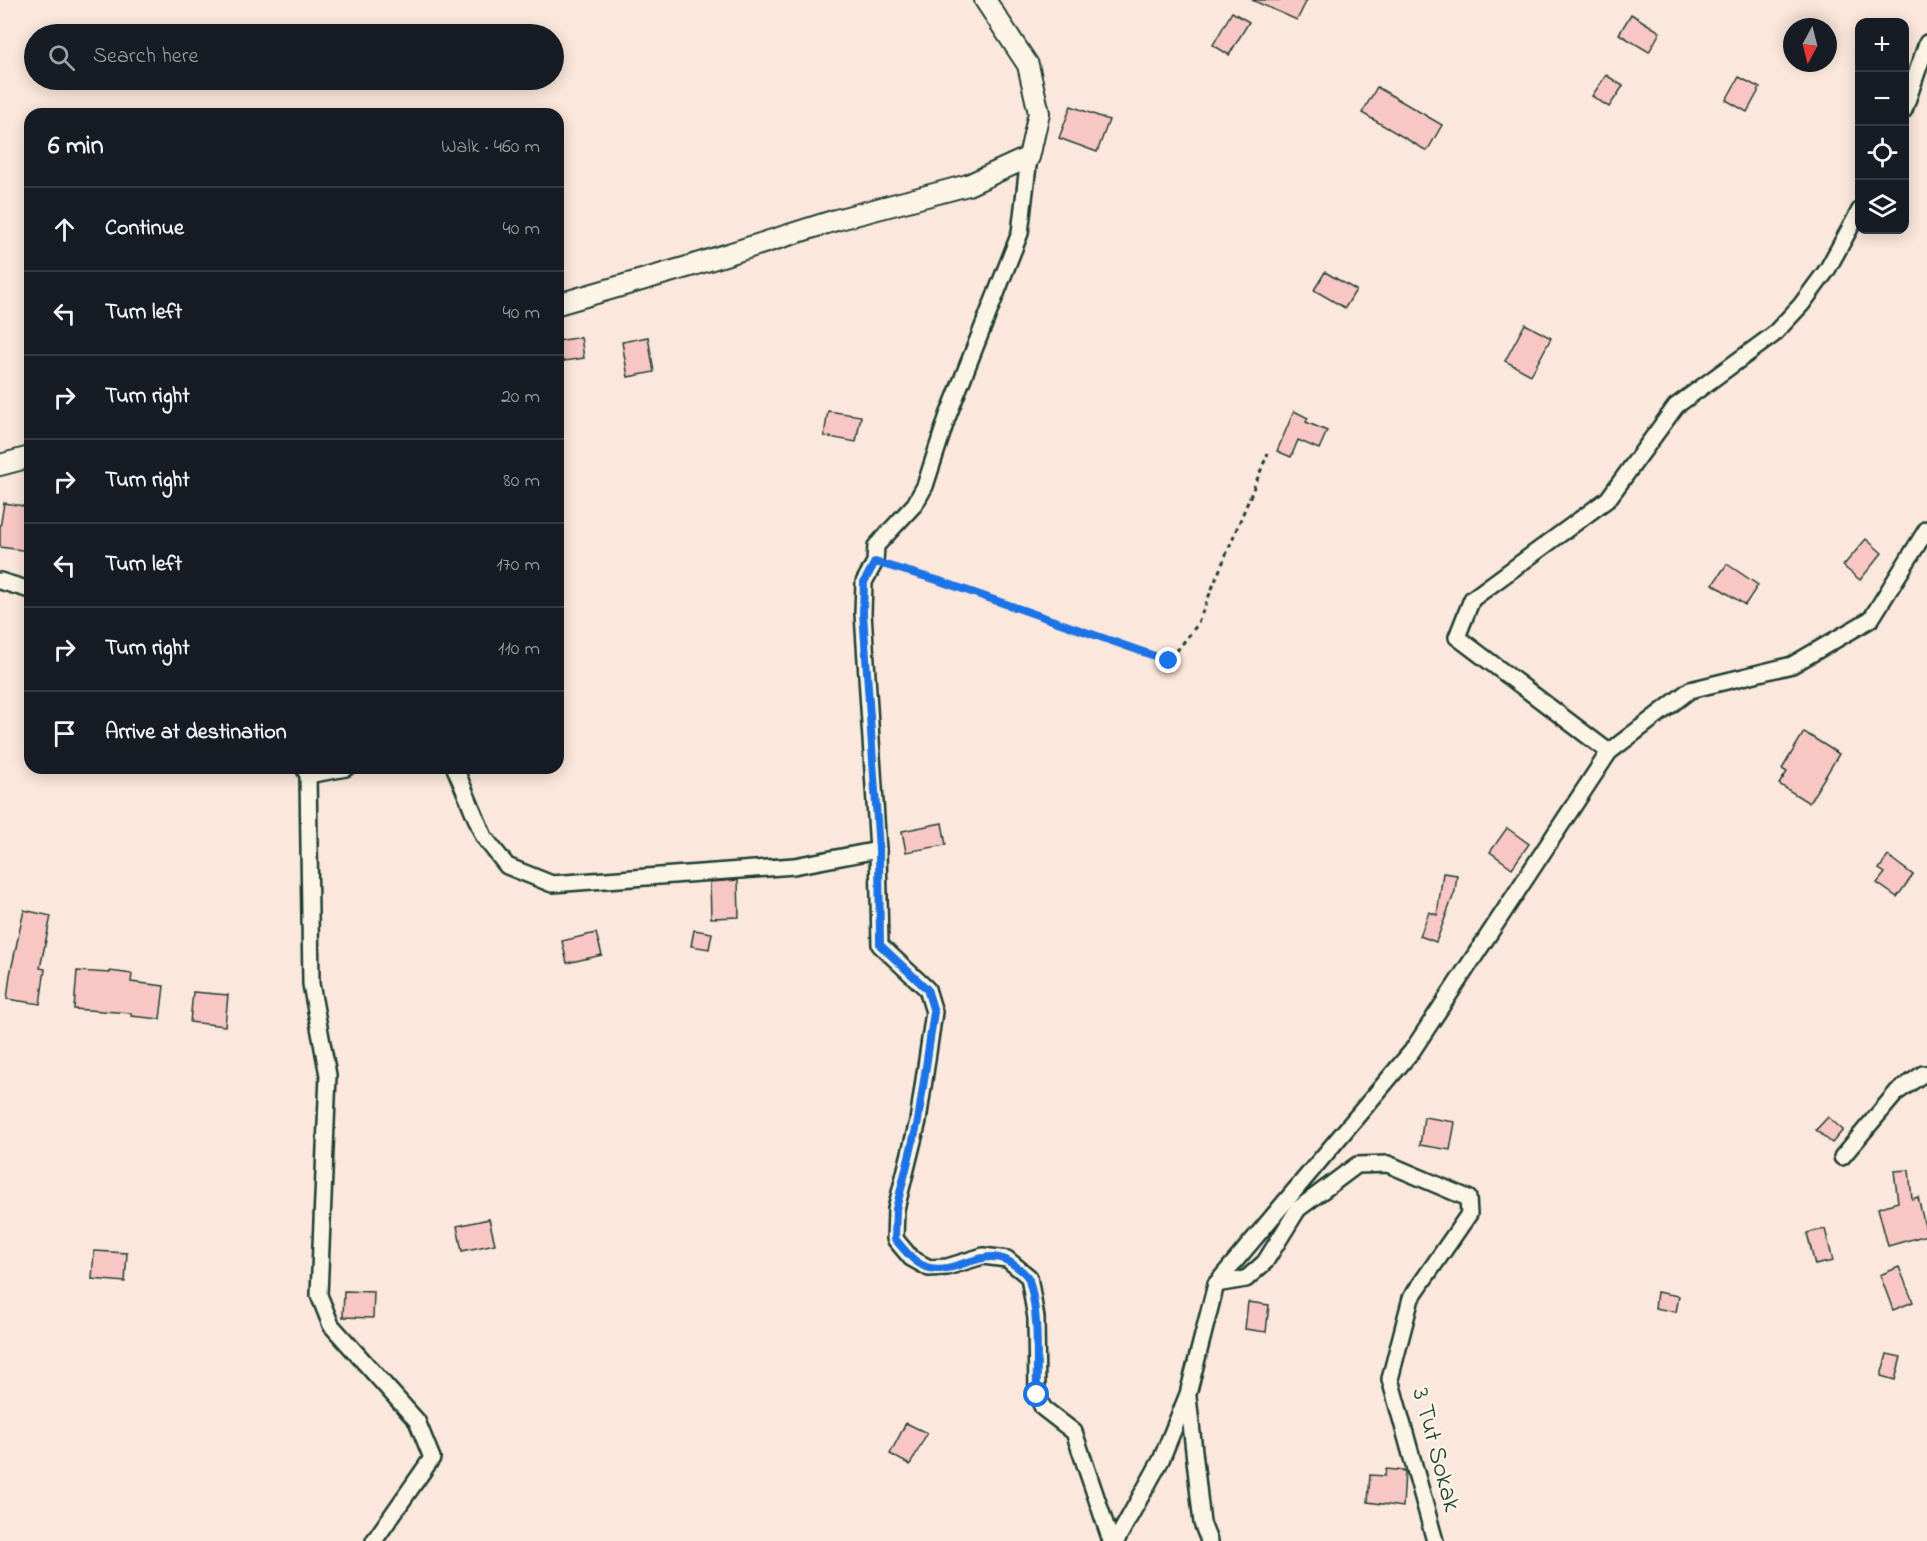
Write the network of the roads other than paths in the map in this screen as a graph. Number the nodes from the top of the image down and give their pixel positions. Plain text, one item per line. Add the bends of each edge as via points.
1 (985, 0) edge
2 (1927, 43) edge
3 (1909, 98) edge
4 (1029, 157) junction
5 (1855, 219) edge
6 (564, 302) edge
7 (24, 459) edge
8 (0, 465) edge
9 (1927, 529) edge
10 (0, 581) edge
11 (24, 588) edge
12 (1609, 752) junction
13 (306, 774) edge
14 (458, 774) edge
15 (879, 850) junction
16 (1927, 1074) edge
17 (1842, 1157) dead end
18 (1216, 1284) junction
19 (1188, 1394) junction
20 (374, 1541) edge
21 (1111, 1541) edge
22 (1116, 1541) edge
23 (1209, 1541) edge
24 (1435, 1541) edge

1 - 4 street via 1028,65 1039,113
2 - 3 street
4 - 6 street via 968,185 836,220
4 - 15 street via 1020,233 947,418 925,486 915,504 876,546 875,562 864,582
5 - 12 street via 1827,270 1801,305 1773,334 1676,406 1608,499 1472,599 1457,638
7 - 8 street
9 - 12 street via 1871,619 1792,665 1690,690
10 - 11 street
12 - 18 street via 1412,1051
13 - 20 street via 311,984 328,1075 319,1295 331,1325 417,1421 432,1458
14 - 15 street via 484,837 507,866 552,884 794,866
15 - 21 street via 880,945 927,989 934,1012 918,1121 896,1209 895,1239 911,1258 929,1268 982,1256 1007,1259 1029,1277 1036,1318 1037,1395 1043,1408 1074,1432
16 - 17 street via 1897,1092
18 - 19 street
18 - 24 street, 3 Tut Sokak via 1246,1279 1265,1262 1298,1209 1357,1165 1388,1164 1468,1198 1469,1214 1411,1298 1390,1379
19 - 22 street via 1161,1460
19 - 23 street via 1202,1523

